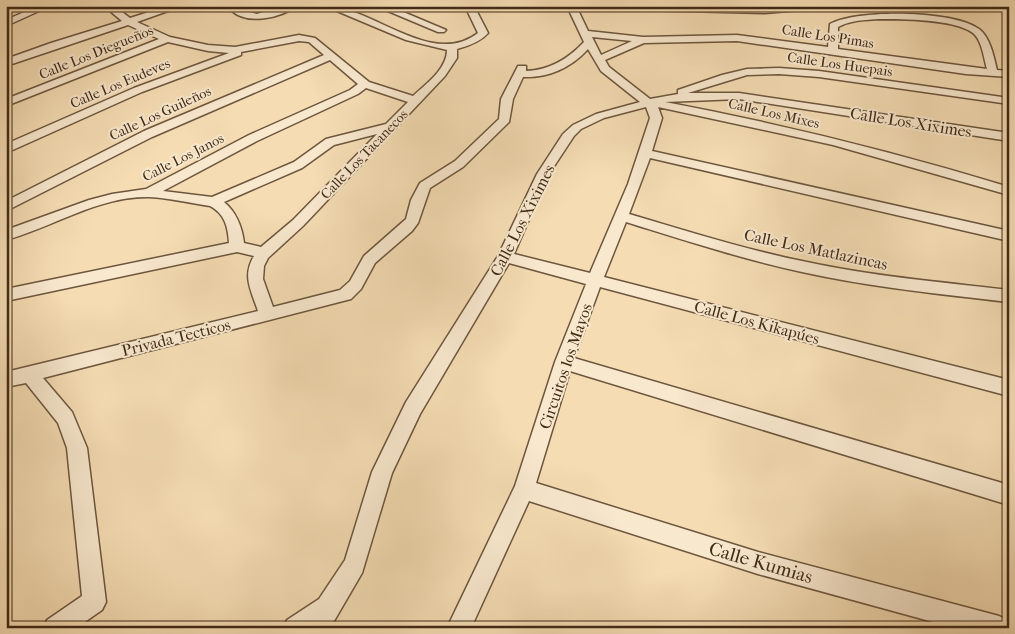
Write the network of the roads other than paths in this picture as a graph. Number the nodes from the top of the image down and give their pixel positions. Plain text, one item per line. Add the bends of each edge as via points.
1 (46, 6) edge
2 (108, 6) edge
3 (178, 6) edge
4 (292, 6) edge
5 (330, 6) edge
6 (380, 6) edge
7 (469, 6) edge
8 (571, 6) edge
9 (600, 6) edge
10 (813, 6) edge
11 (236, 11) dead end
12 (257, 18) junction
13 (130, 22) junction
14 (6, 23) edge
15 (267, 23) dead end
16 (441, 30) dead end
17 (587, 38) junction
18 (167, 39) junction
19 (642, 40) junction
20 (452, 47) junction
21 (247, 48) junction
22 (833, 50) junction
23 (331, 56) junction
24 (600, 59) junction
25 (6, 63) edge
26 (993, 74) junction
27 (1009, 74) edge
28 (365, 84) junction
29 (670, 97) junction
30 (416, 101) junction
31 (1009, 101) edge
32 (647, 102) junction
33 (6, 103) edge
34 (389, 127) junction
35 (1009, 137) edge
36 (6, 150) edge
37 (646, 153) junction
38 (1009, 191) edge
39 (149, 194) junction
40 (213, 202) junction
41 (6, 207) edge
42 (621, 216) junction
43 (6, 234) edge
44 (1009, 236) edge
45 (237, 246) junction
46 (263, 254) junction
47 (505, 258) junction
48 (595, 280) junction
49 (6, 295) edge
50 (1009, 296) edge
51 (267, 314) junction
52 (564, 362) junction
53 (30, 375) junction
54 (6, 380) edge
55 (1009, 388) edge
56 (524, 489) junction
57 (1009, 495) edge
58 (94, 602) joint
59 (328, 606) junction
60 (55, 628) edge
61 (296, 628) edge
62 (317, 628) edge
63 (459, 628) edge
64 (999, 628) edge

1 - 14 street
2 - 13 street
3 - 13 street
4 - 12 street
5 - 20 street via 417,41
6 - 16 street
7 - 20 street via 483,33 476,39
8 - 17 street
9 - 10 street via 765,10
11 - 12 street
12 - 15 street
13 - 18 street
13 - 25 street
17 - 19 street, Calle Los Pimas
17 - 24 street
17 - 51 street, Privada Tecticos via 570,62 558,68 542,72 520,71 507,99 505,120 458,164 424,186 413,220 369,260 356,285 345,295
18 - 21 street via 208,48
18 - 33 street, Calle Los Diegueños
19 - 22 street, Calle Los Pimas via 737,38
19 - 24 street, Calle Los Pimas
20 - 30 street, Calle Los Tacanecos via 452,58
21 - 23 street via 306,38
21 - 36 street, Calle Los Eudeves via 138,90
22 - 26 street, Calle Los Pimas
22 - 26 street via 833,26 840,21 887,15 949,22 977,32
23 - 28 street
23 - 41 street, Calle Los Guileños via 148,134
24 - 32 street via 610,74
26 - 27 street, Calle Los Pimas
28 - 30 street
28 - 39 street, Calle Los Janos via 253,138
29 - 31 street, Calle Los Huepais via 726,77 779,70
29 - 32 street, Calle Los Xiximes
29 - 35 street, Calle Los Xiximes via 751,97
30 - 34 street, Calle Los Tacanecos
32 - 37 street, Circuitos los Mayos via 656,118
32 - 38 street, Calle Los Mixes via 791,131
32 - 47 street, Calle Los Xiximes via 586,121 569,134 530,199
34 - 40 street via 330,142 298,165
34 - 46 street, Calle Los Tacanecos via 298,223
37 - 42 street, Circuitos los Mayos
37 - 44 street
39 - 40 street
39 - 43 street, Calle Los Janos via 104,199
40 - 45 street via 223,206 230,215
42 - 48 street, Circuitos los Mayos
42 - 50 street, Calle Los Matlazincas via 764,258 826,272
45 - 46 street
45 - 49 street
46 - 51 street, Calle Los Tacanecos via 256,266 255,280
47 - 48 street, Calle Los Kikapúes
47 - 59 street, Calle Los Xiximes via 413,408 382,472 354,565
48 - 52 street, Circuitos los Mayos
48 - 55 street, Calle Los Kikapúes
51 - 53 street, Privada Tecticos
52 - 56 street, Circuitos los Mayos
52 - 57 street
53 - 54 street, Privada Tecticos
53 - 58 street via 65,418 77,448
56 - 63 street, Circuitos los Mayos
56 - 64 street, Calle Kumias via 758,563
58 - 60 street
59 - 61 street
59 - 62 street, Calle Los Xiximes

